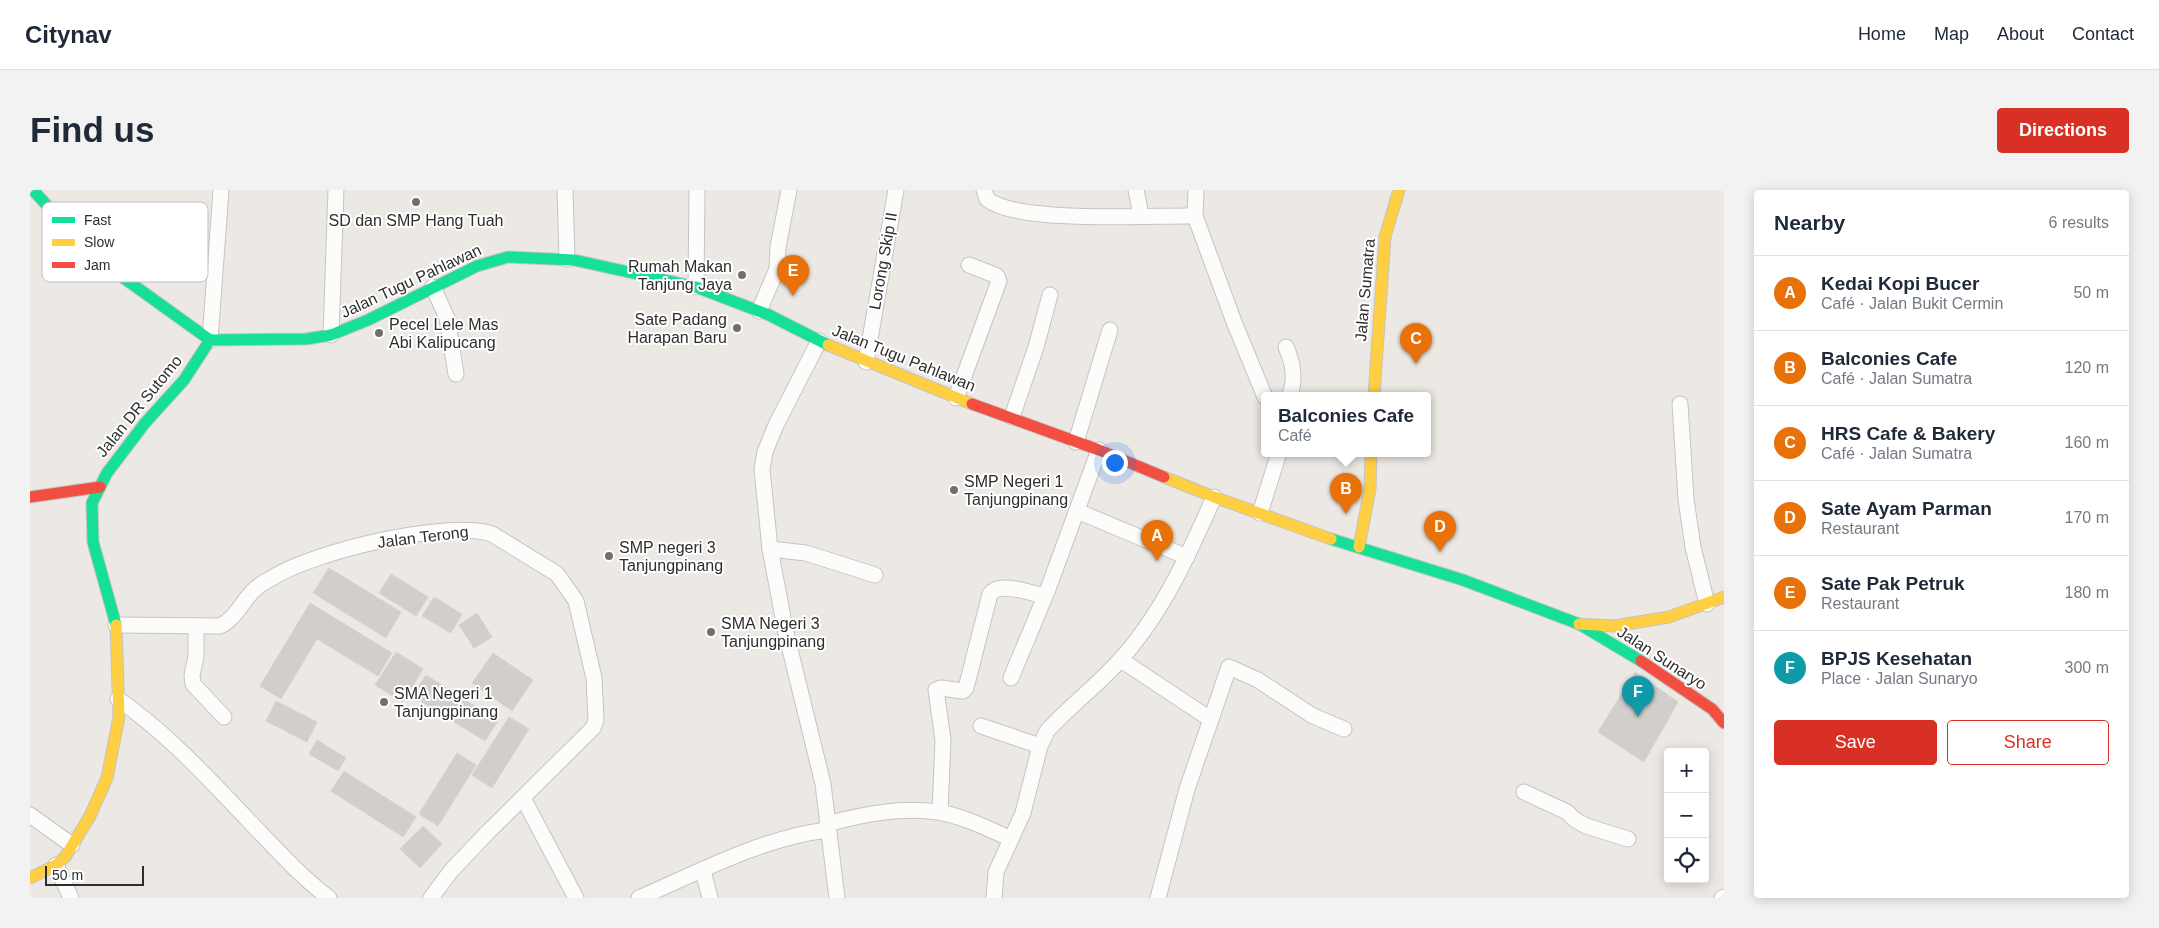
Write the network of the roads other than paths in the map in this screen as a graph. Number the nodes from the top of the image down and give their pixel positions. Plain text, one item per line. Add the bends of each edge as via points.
1 (33, 190) edge
2 (221, 190) edge
3 (336, 190) edge
4 (565, 190) edge
5 (697, 190) edge
6 (788, 190) edge
7 (896, 190) edge
8 (983, 190) edge
9 (1136, 190) edge
10 (1196, 190) edge
11 (1398, 190) edge
12 (44, 202) edge
13 (1141, 215) junction
14 (1195, 216) junction
15 (568, 259) junction
16 (969, 265) dead end
17 (127, 282) edge
18 (434, 287) junction
19 (696, 287) junction
20 (1050, 295) dead end
21 (758, 311) junction
22 (1110, 330) dead end
23 (331, 335) junction
24 (210, 340) junction
25 (818, 341) junction
26 (1286, 347) dead end
27 (866, 362) junction
28 (456, 374) dead end
29 (1263, 392) edge
30 (1291, 392) edge
31 (1374, 392) edge
32 (956, 398) junction
33 (1680, 404) dead end
34 (1012, 417) junction
35 (1076, 442) junction
36 (1099, 450) junction
37 (1278, 457) edge
38 (1371, 457) edge
39 (100, 487) junction
40 (1214, 497) junction
41 (30, 498) edge
42 (1077, 511) junction
43 (1260, 513) junction
44 (1359, 547) junction
45 (770, 549) junction
46 (1187, 557) junction
47 (876, 575) dead end
48 (1044, 596) junction
49 (1724, 597) edge
50 (1707, 604) junction
51 (1579, 624) junction
52 (116, 625) junction
53 (196, 627) junction
54 (1629, 638) junction
55 (1121, 660) junction
56 (1011, 678) dead end
57 (118, 699) junction
58 (224, 717) dead end
59 (1210, 719) junction
60 (1724, 723) edge
61 (981, 726) dead end
62 (1344, 729) dead end
63 (1040, 746) junction
64 (1524, 792) dead end
65 (523, 798) junction
66 (940, 812) junction
67 (30, 816) edge
68 (827, 827) junction
69 (1011, 839) junction
70 (1628, 839) dead end
71 (72, 845) junction
72 (56, 865) junction
73 (703, 870) junction
74 (30, 878) edge
75 (71, 898) edge
76 (329, 898) edge
77 (431, 898) edge
78 (576, 898) edge
79 (638, 898) edge
80 (710, 898) edge
81 (837, 898) edge
82 (994, 898) edge
83 (1158, 898) edge

1 - 12 main road
2 - 24 street
3 - 23 street
4 - 15 street
5 - 19 street
6 - 21 street via 777,269
7 - 27 street, Lorong Skip II
8 - 13 street via 992,203 1030,212 1061,216
9 - 13 street
10 - 14 street
11 - 31 main road, Jalan Sumatra via 1385,237
13 - 14 street
14 - 29 street
15 - 18 main road, Jalan Tugu Pahlawan via 508,257 492,260
15 - 19 main road, Jalan Tugu Pahlawan
16 - 32 street via 997,276 999,281
17 - 24 main road
18 - 23 main road, Jalan Tugu Pahlawan
18 - 28 street via 447,318
19 - 21 main road, Jalan Tugu Pahlawan
20 - 34 street
21 - 25 main road, Jalan Tugu Pahlawan
22 - 35 street
23 - 24 main road, Jalan Tugu Pahlawan via 306,339
24 - 39 main road, Jalan DR Sutomo via 184,380 106,473
25 - 27 main road, Jalan Tugu Pahlawan
25 - 45 street via 765,452 762,469
26 - 30 street via 1293,363
27 - 32 main road, Jalan Tugu Pahlawan
32 - 34 main road, Jalan Tugu Pahlawan
33 - 50 street via 1686,499 1693,547
34 - 35 main road, Jalan Tugu Pahlawan
35 - 36 main road, Jalan Tugu Pahlawan
36 - 40 main road, Jalan Tugu Pahlawan
36 - 42 street
37 - 43 street
38 - 44 main road via 1370,489
39 - 41 main road
39 - 52 main road, Jalan DR Sutomo via 92,503 93,542
40 - 43 main road, Jalan Tugu Pahlawan
40 - 46 street
42 - 46 street
42 - 48 street
43 - 44 main road, Jalan Tugu Pahlawan
44 - 51 main road, Jalan Tugu Pahlawan via 1490,590
45 - 47 street via 806,553
45 - 68 street via 796,677 824,784
46 - 55 street via 1147,626
48 - 56 street
48 - 66 street via 1001,587 992,591 966,688 963,691 936,690 943,740
49 - 50 main road
50 - 54 main road via 1669,617
51 - 54 main road, Jalan Sunaryo
51 - 54 main road via 1614,626
52 - 53 street, Jalan Terong
52 - 57 main road, Jalan DR Sutomo
53 - 58 street via 192,684
53 - 65 street, Jalan Terong via 228,623 254,590 294,565 393,538 465,530 492,534 557,574 572,594 594,678 596,720 593,728
54 - 60 main road, Jalan Sunaryo
55 - 59 street
55 - 63 street via 1052,725
57 - 71 main road, Jalan DR Sutomo via 107,778 90,816
57 - 76 street via 146,719 293,868
59 - 62 street via 1229,667 1258,680 1313,716
59 - 83 street via 1187,788
61 - 63 street
63 - 69 street via 1023,814
64 - 70 street via 1567,812 1586,826
65 - 77 street, Jalan Terong via 450,871
65 - 78 street
66 - 68 street via 866,814
66 - 69 street
67 - 71 street
68 - 73 street via 795,835
68 - 81 street
69 - 82 street via 996,872
71 - 72 main road, Jalan DR Sutomo
72 - 74 main road, Jalan DR Sutomo
72 - 75 street
73 - 79 street
73 - 80 street

